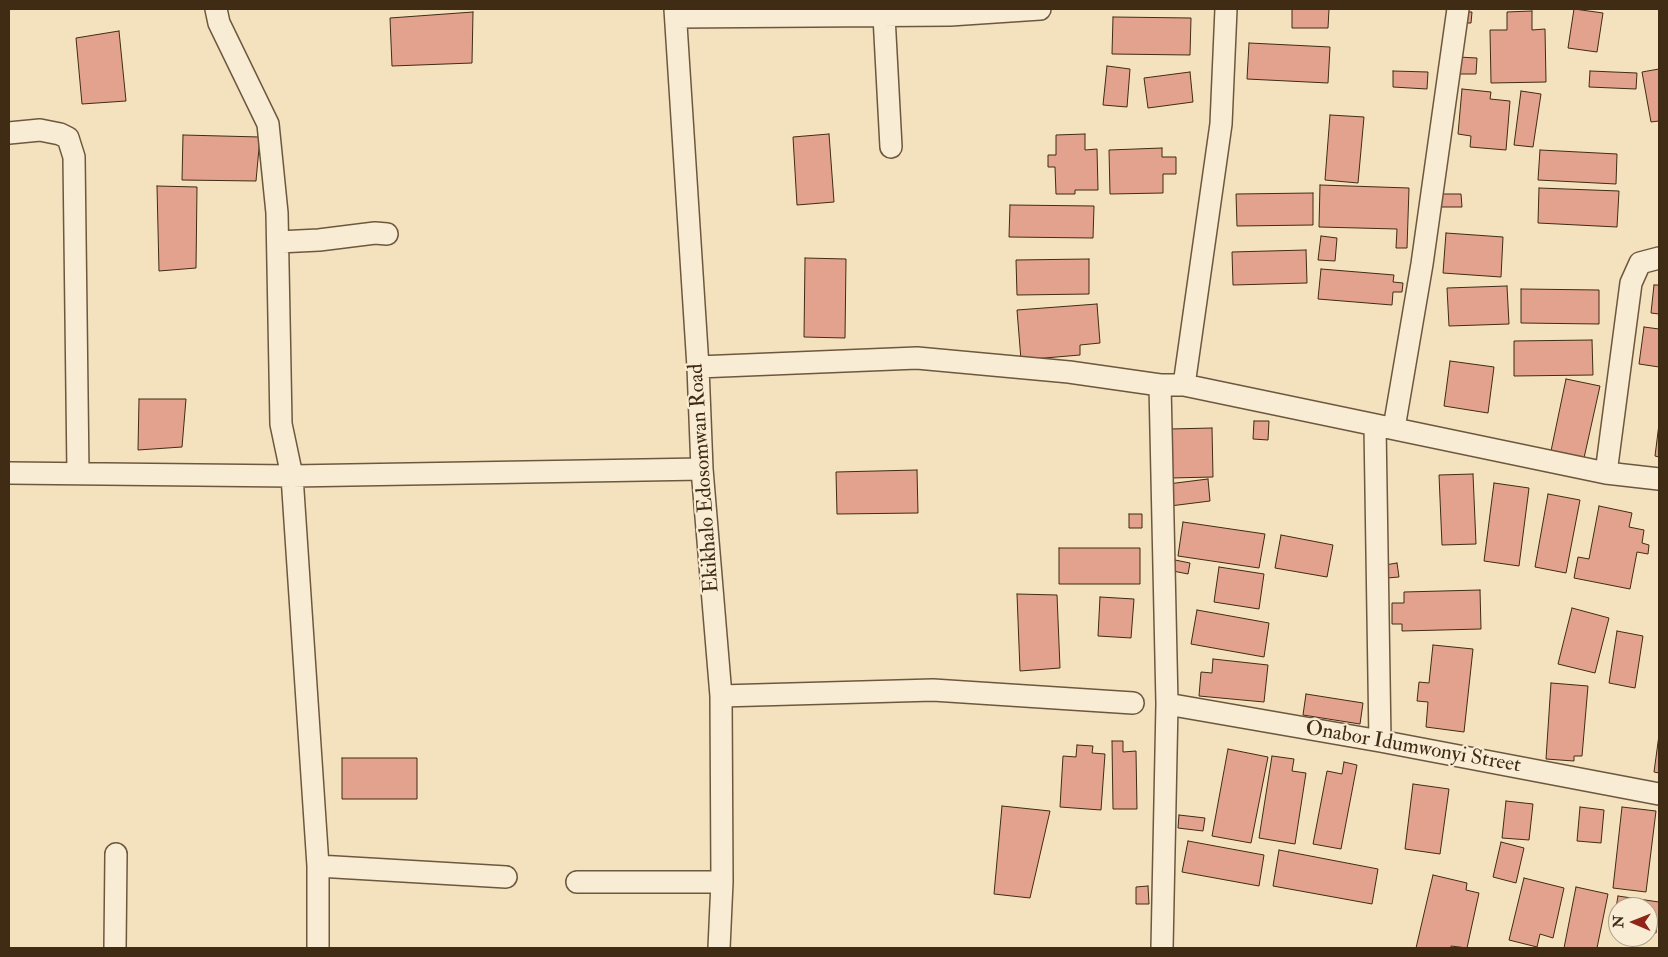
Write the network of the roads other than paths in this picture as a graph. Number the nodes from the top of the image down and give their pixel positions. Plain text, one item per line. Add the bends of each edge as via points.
1 (216, 9) edge
2 (1040, 9) edge
3 (1226, 9) edge
4 (1458, 9) edge
5 (676, 13) edge
6 (884, 16) junction
7 (9, 133) edge
8 (891, 147) dead end
9 (388, 234) dead end
10 (278, 242) junction
11 (1659, 258) edge
12 (698, 367) junction
13 (1160, 385) junction
14 (1184, 385) junction
15 (1385, 427) junction
16 (702, 469) junction
17 (9, 473) edge
18 (78, 474) junction
19 (1606, 474) junction
20 (292, 476) junction
21 (1659, 479) edge
22 (721, 696) junction
23 (1133, 702) dead end
24 (1167, 704) junction
25 (1380, 741) junction
26 (1659, 794) edge
27 (116, 854) dead end
28 (318, 866) junction
29 (506, 877) dead end
30 (578, 882) dead end
31 (722, 882) junction
32 (115, 948) edge
33 (318, 948) edge
34 (719, 948) edge
35 (1162, 948) edge

1 - 10 street via 219,23 268,124
2 - 6 street
3 - 14 street via 1221,124
4 - 15 street via 1422,264
5 - 6 street
5 - 12 street, Ekikhalo Edosomwan Road
6 - 8 street
7 - 18 street via 40,130 60,134 68,138 74,157
9 - 10 street
10 - 20 street via 281,424
11 - 19 street via 1640,264 1631,284
12 - 13 street via 917,358 1069,372
12 - 16 street, Ekikhalo Edosomwan Road
13 - 14 street
13 - 24 street
14 - 15 street
15 - 19 street
15 - 25 street
16 - 20 street
16 - 22 street, Ekikhalo Edosomwan Road
17 - 18 street
18 - 20 street
19 - 21 street
20 - 28 street
22 - 23 street via 933,690
22 - 31 street, Ekikhalo Edosomwan Road
24 - 25 street, Onabor Idumwonyi Street
24 - 35 street
25 - 26 street, Onabor Idumwonyi Street
27 - 32 street
28 - 29 street
28 - 33 street
30 - 31 street
31 - 34 street, Ekikhalo Edosomwan Road

